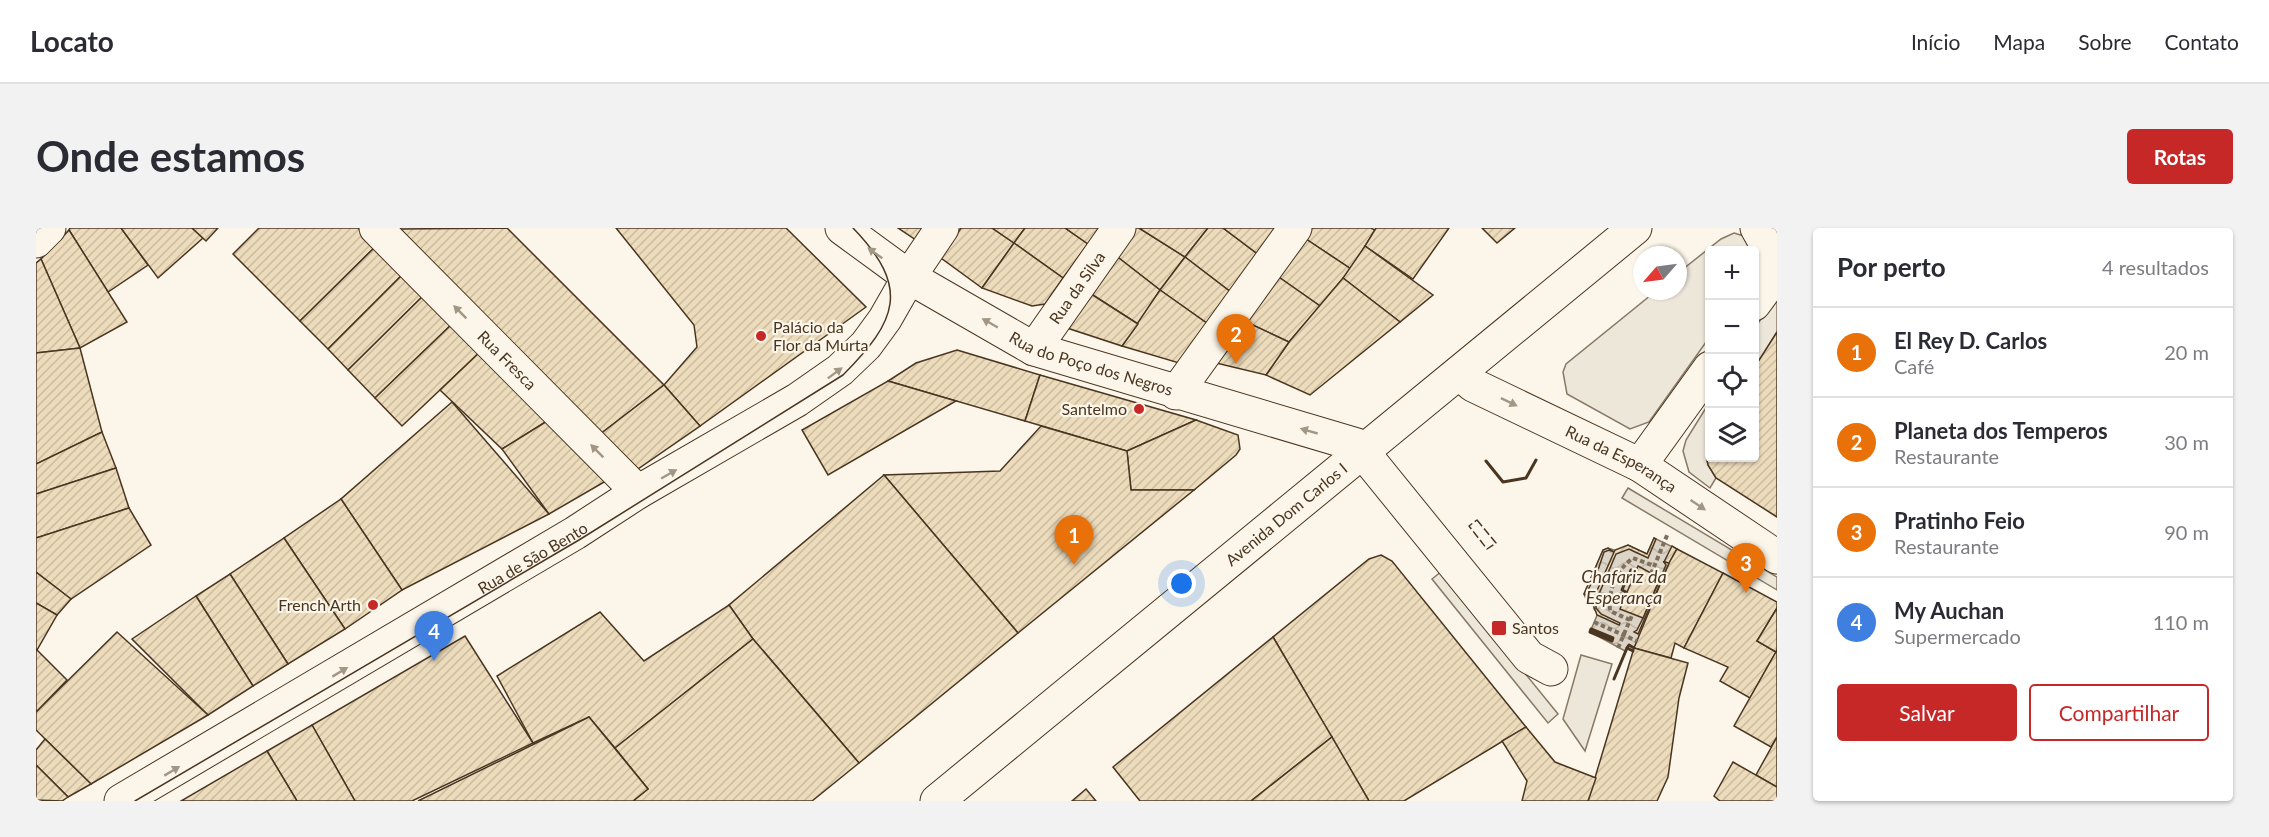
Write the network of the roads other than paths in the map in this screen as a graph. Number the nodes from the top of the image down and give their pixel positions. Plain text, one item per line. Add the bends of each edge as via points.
1 (49, 228) edge
2 (376, 228) edge
3 (842, 228) edge
4 (942, 228) edge
5 (1119, 228) edge
6 (1295, 228) edge
7 (1635, 228) edge
8 (1757, 228) edge
9 (36, 242) edge
10 (909, 277) junction
11 (1758, 300) edge
12 (1034, 349) junction
13 (1459, 373) junction
14 (1705, 375) edge
15 (1176, 393) junction
16 (1362, 452) junction
17 (1640, 465) junction
18 (638, 492) junction
19 (1777, 557) edge
20 (1551, 669) dead end
21 (121, 801) edge
22 (937, 801) edge

1 - 9 street
18 -> 2 street, Rua Fresca
10 -> 3 street, Rua do Poço dos Negros
4 - 10 street, Rua de São Bento
5 - 12 street, Rua da Silva
6 - 15 street
7 - 13 street, Avenida Dom Carlos I
8 - 11 street via 1770,251 1765,289
12 -> 10 street, Rua do Poço dos Negros
18 -> 10 street, Rua de São Bento via 797,400 840,370 866,345
12 - 15 street, Rua do Poço dos Negros
13 - 16 street, Avenida Dom Carlos I
13 -> 17 street, Rua da Esperança via 1473,385
14 - 17 street
16 -> 15 street, Rua do Poço dos Negros via 1357,445
16 - 20 street via 1529,657
16 - 22 street, Avenida Dom Carlos I
17 -> 19 street, Rua da Esperança
21 -> 18 street, Rua de São Bento

